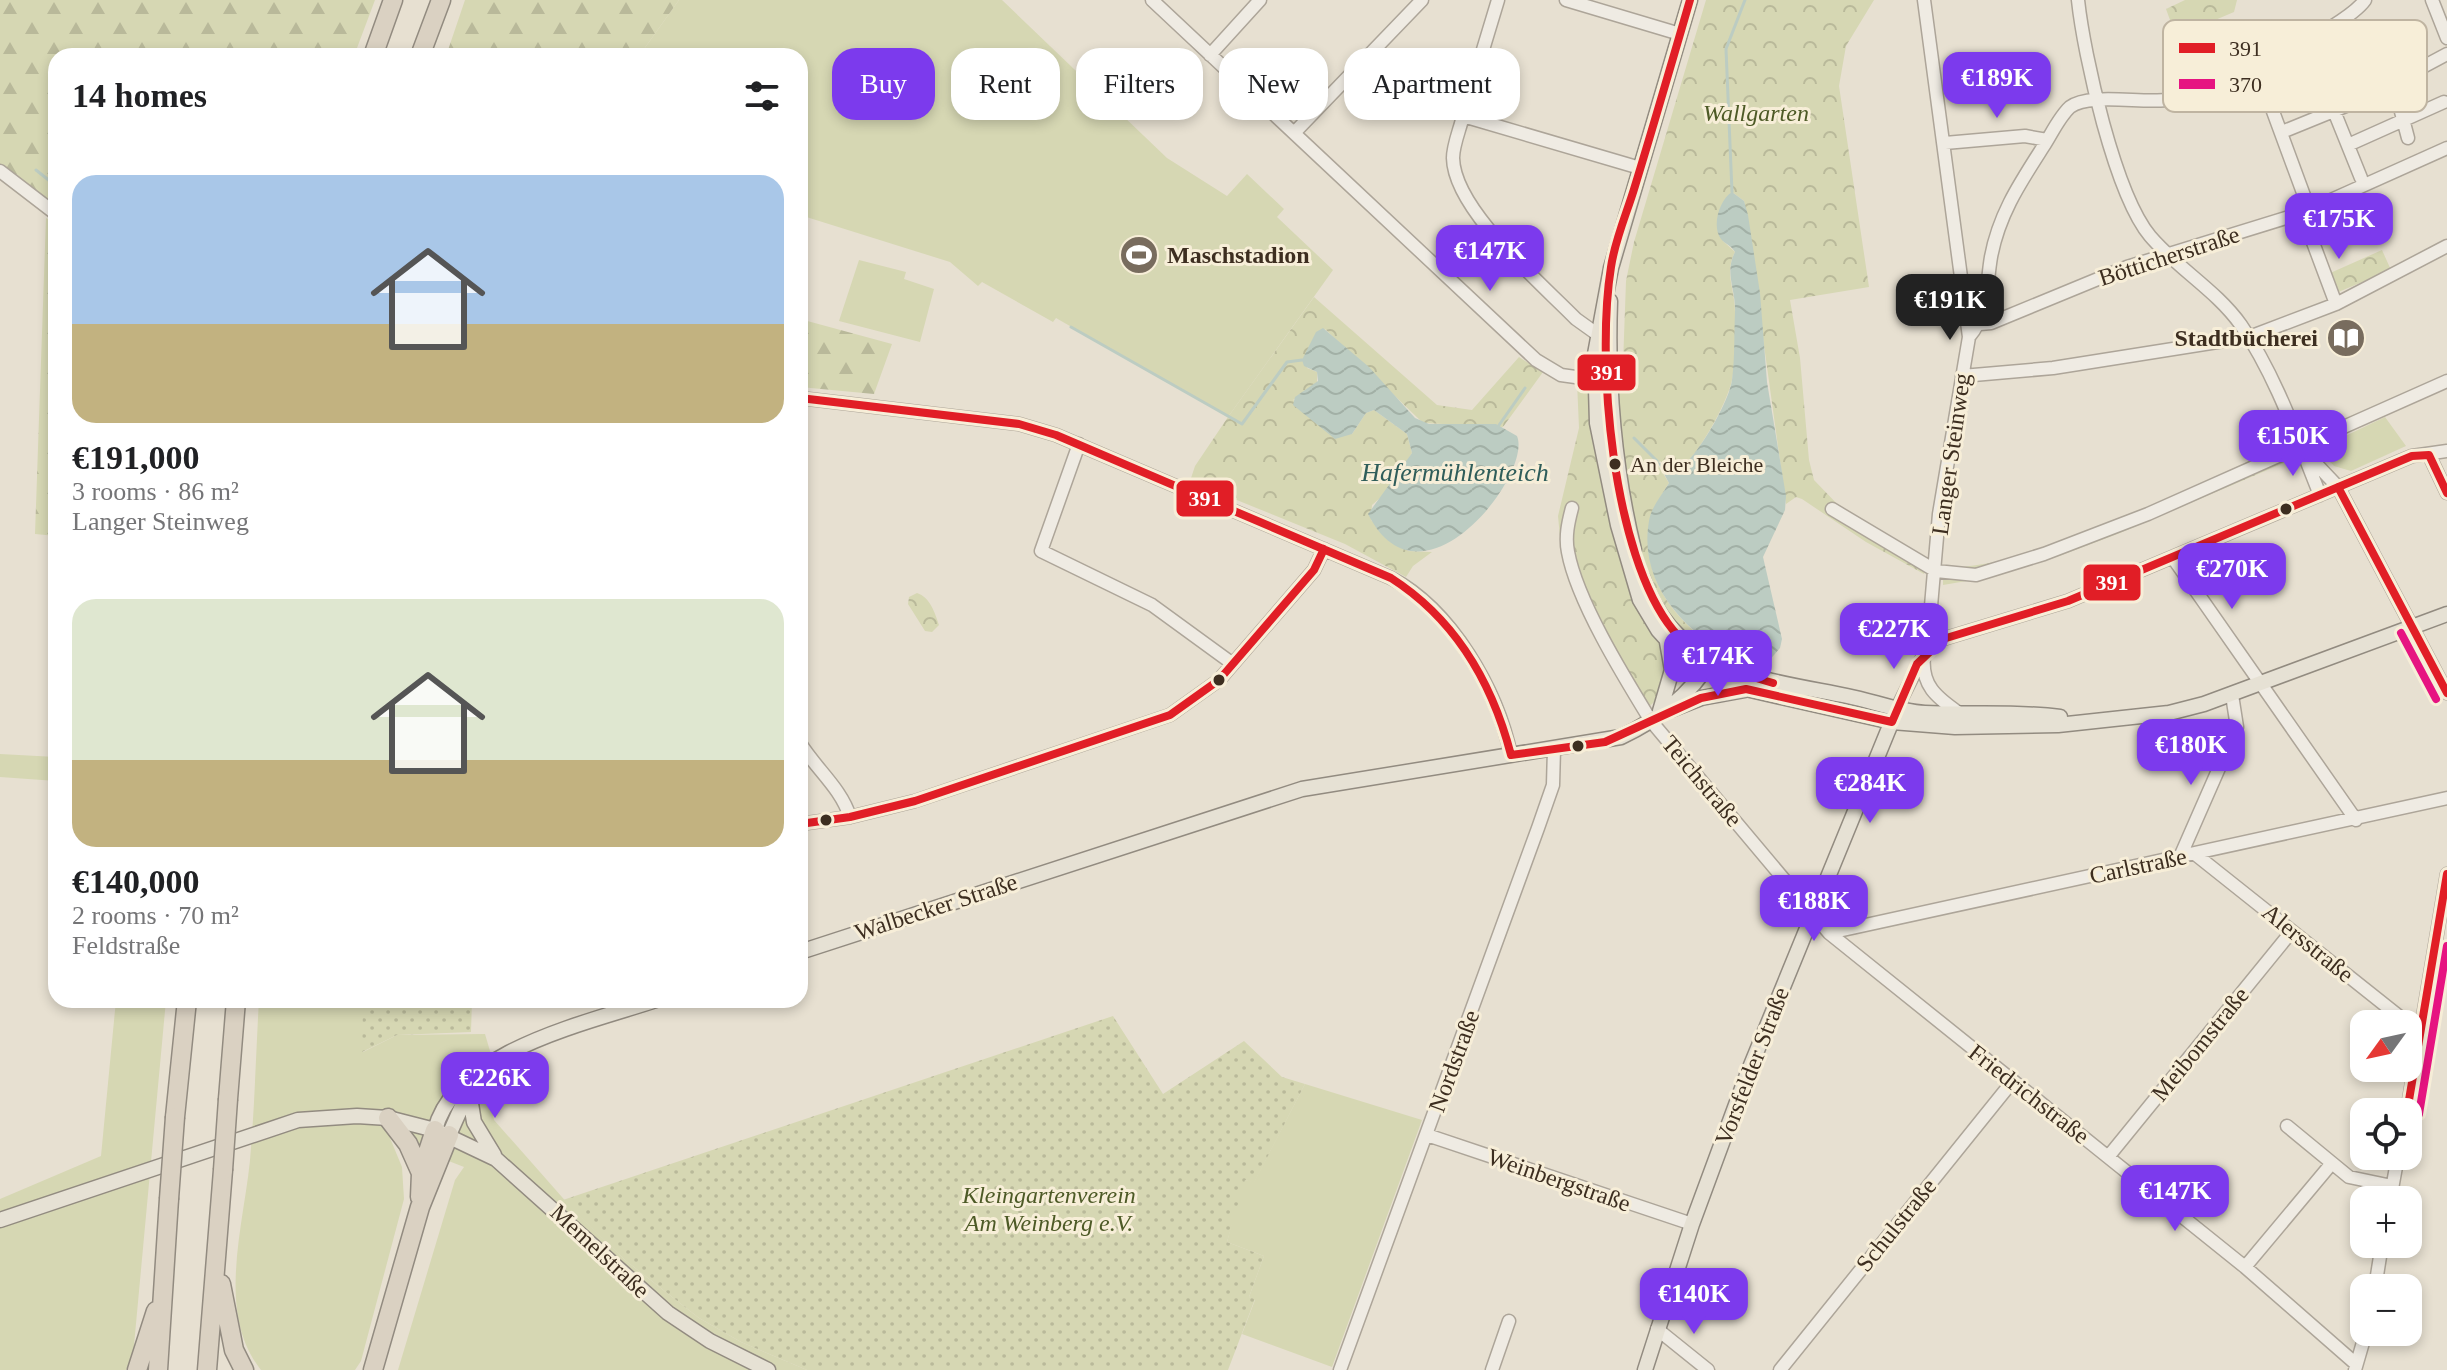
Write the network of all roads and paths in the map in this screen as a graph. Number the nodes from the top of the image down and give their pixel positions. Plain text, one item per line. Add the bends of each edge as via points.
1 (393, 0) edge
2 (441, 0) edge
3 (1152, 0) edge
4 (1260, 0) edge
5 (1422, 0) edge
6 (1498, 0) edge
7 (1566, 0) edge
8 (1690, 0) edge
9 (1924, 0) edge
10 (2078, 0) edge
11 (2365, 0) edge
12 (2432, 0) edge
13 (2342, 20) edge
14 (1680, 34) junction
15 (2447, 38) edge
16 (376, 48) edge
17 (423, 48) edge
18 (1484, 48) edge
19 (2447, 54) edge
20 (1210, 55) junction
21 (2427, 64) edge
22 (2098, 99) junction
23 (2163, 99) edge
24 (2444, 102) dead end
25 (2427, 110) edge
26 (2274, 112) edge
27 (2332, 112) edge
28 (2334, 112) edge
29 (2400, 112) edge
30 (2422, 112) edge
31 (1462, 120) edge
32 (1477, 120) edge
33 (2401, 122) junction
34 (1295, 132) junction
35 (2282, 132) junction
36 (2408, 138) dead end
37 (2047, 140) junction
38 (1945, 143) junction
39 (2348, 145) junction
40 (2447, 148) edge
41 (1640, 168) junction
42 (0, 171) edge
43 (2361, 178) dead end
44 (48, 208) edge
45 (2306, 211) junction
46 (2447, 246) edge
47 (2166, 253) junction
48 (1611, 268) junction
49 (1960, 280) junction
50 (1988, 283) junction
51 (2336, 304) junction
52 (1980, 324) junction
53 (1597, 334) junction
54 (1969, 337) junction
55 (2249, 337) junction
56 (1962, 376) junction
57 (1601, 381) junction
58 (2447, 381) edge
59 (808, 399) edge
60 (1079, 444) junction
61 (2300, 447) junction
62 (2447, 451) edge
63 (2429, 455) junction
64 (2309, 469) junction
65 (2338, 487) junction
66 (2447, 493) edge
67 (2320, 495) junction
68 (1572, 508) dead end
69 (1832, 509) dead end
70 (1324, 549) junction
71 (2173, 558) junction
72 (1936, 571) junction
73 (2447, 614) edge
74 (2412, 627) junction
75 (1667, 642) junction
76 (1928, 648) junction
77 (1233, 664) junction
78 (1707, 666) junction
79 (2262, 685) junction
80 (1746, 689) junction
81 (2447, 693) edge
82 (2232, 695) junction
83 (1959, 713) junction
84 (1894, 715) junction
85 (1655, 718) junction
86 (2076, 721) junction
87 (1554, 749) junction
88 (808, 755) edge
89 (1511, 755) junction
90 (2447, 798) edge
91 (850, 817) junction
92 (2356, 820) junction
93 (808, 823) edge
94 (2195, 854) junction
95 (2180, 857) junction
96 (2447, 874) edge
97 (1813, 914) junction
98 (2292, 931) junction
99 (1829, 933) junction
100 (808, 949) edge
101 (186, 1008) edge
102 (235, 1008) edge
103 (622, 1008) edge
104 (2423, 1027) junction
105 (2012, 1082) junction
106 (472, 1085) junction
107 (2410, 1098) edge
108 (388, 1118) junction
109 (2287, 1126) dead end
110 (442, 1133) junction
111 (1427, 1135) junction
112 (2108, 1157) junction
113 (496, 1159) junction
114 (2332, 1163) junction
115 (2395, 1170) edge
116 (421, 1173) junction
117 (2392, 1186) joint
118 (420, 1207) junction
119 (0, 1220) edge
120 (1692, 1224) junction
121 (217, 1252) junction
122 (2245, 1267) junction
123 (166, 1282) junction
124 (1509, 1321) dead end
125 (1657, 1329) junction
126 (2362, 1346) edge
127 (381, 1351) junction
128 (2356, 1367) edge
129 (137, 1370) edge
130 (158, 1370) edge
131 (207, 1370) edge
132 (244, 1370) edge
133 (366, 1370) edge
134 (373, 1370) edge
135 (768, 1370) edge
136 (1340, 1370) edge
137 (1492, 1370) edge
138 (1645, 1370) edge
139 (1708, 1370) edge
140 (1780, 1370) edge

1 - 16 highway
2 - 17 highway
3 - 20 street
4 - 20 street
5 - 34 street
6 - 18 street
7 - 14 street
8 - 14 main road
9 - 38 street, Langer Steinweg
10 - 22 street
11 - 13 street
12 - 15 street
14 - 41 main road
19 - 21 street
20 - 34 street
22 - 23 street
22 - 37 street via 2073,105
22 - 47 street via 2132,208
24 - 25 street
26 - 35 street
27 - 35 street
28 - 39 street
29 - 33 street
30 - 33 street
31 - 53 street via 1453,157 1457,181 1473,212 1576,319
32 - 41 street
33 - 36 street
33 - 39 street
34 - 57 street via 1536,360 1561,375
35 - 45 street
37 - 38 street via 2025,136
37 - 50 street via 2001,219
38 - 49 street, Langer Steinweg
39 - 43 street
40 - 45 street, Bötticherstraße
41 - 48 main road
42 - 44 street
45 - 47 street, Bötticherstraße
45 - 51 street
46 - 51 street
47 - 52 street, Bötticherstraße
47 - 55 street via 2222,301
48 - 53 main road
48 - 57 main road
49 - 50 street
49 - 54 street, Langer Steinweg
50 - 52 street
51 - 55 street
52 - 54 street
53 - 57 main road
54 - 56 street, Langer Steinweg
55 - 56 street via 2053,368
55 - 61 street
56 - 72 street, Langer Steinweg via 1939,514
57 - 75 main road via 1600,441 1625,555 1640,600
57 - 78 main road via 1645,586 1672,629
58 - 61 street
59 - 60 street via 1019,424
60 - 70 street
60 - 77 street via 1041,551 1152,605
61 - 64 street
61 - 65 street
61 - 72 street via 2044,554 1976,575
62 - 63 street
63 - 65 street via 2412,456
63 - 66 street
64 - 65 street
64 - 67 street
65 - 67 street
65 - 74 street
67 - 71 street
68 - 85 street via 1567,543 1578,583
69 - 72 street
70 - 77 street via 1314,570
70 - 89 street via 1402,584 1435,612 1490,695
71 - 76 street via 2068,601 1958,633
71 - 79 street
72 - 76 street, Langer Steinweg
73 - 74 main road
74 - 79 main road
74 - 81 street
75 - 78 main road
75 - 85 main road via 1672,670
76 - 83 street, Langer Steinweg via 1924,673 1931,692
76 - 84 street
77 - 91 street via 1209,688 1157,721 915,801
78 - 80 main road
78 - 84 main road
78 - 85 main road, Walbecker Straße
79 - 82 main road
79 - 92 street
80 - 84 main road
80 - 85 main road via 1701,698
82 - 86 main road via 2169,713
82 - 95 street via 2237,727
83 - 84 main road
83 - 86 main road
84 - 86 main road via 1955,727
84 - 97 main road, Vorsfelder Straße
85 - 87 main road, Walbecker Straße via 1605,742
85 - 97 street, Teichstraße
87 - 89 main road, Walbecker Straße
87 - 111 street, Nordstraße via 1553,785
88 - 91 street via 844,797
89 - 100 main road, Walbecker Straße via 1351,778 1264,799
90 - 92 street, Carlstraße
91 - 93 street
92 - 94 street, Carlstraße
94 - 95 street, Carlstraße
94 - 98 street, Alersstraße
95 - 99 street, Carlstraße
96 - 104 street
97 - 99 street, Friedrichstraße
97 - 120 main road, Vorsfelder Straße
98 - 104 street, Alersstraße via 2410,1025
98 - 112 street, Meibomstraße
99 - 105 street, Friedrichstraße
101 - 123 highway, bridge
102 - 121 highway, bridge
103 - 106 main road via 511,1051
104 - 107 street
105 - 112 street, Friedrichstraße
105 - 140 street, Schulstraße
106 - 110 main road via 460,1086 443,1107
106 - 113 main road via 474,1122
108 - 110 main road, Memelstraße
108 - 116 highway
108 - 119 main road, Memelstraße via 298,1120
109 - 114 street
110 - 113 main road, Memelstraße
110 - 116 highway
110 - 118 highway
111 - 120 street, Weinbergstraße
111 - 136 street, Nordstraße
112 - 122 street, Friedrichstraße
113 - 135 main road, Memelstraße via 668,1313
114 - 117 street via 2357,1181
114 - 122 street
115 - 117 street
116 - 118 highway
118 - 127 highway
120 - 125 main road, Vorsfelder Straße
121 - 131 highway
121 - 132 highway via 230,1330
122 - 128 street, Friedrichstraße
123 - 129 highway
123 - 130 highway
124 - 137 street
125 - 138 main road, Vorsfelder Straße
125 - 139 street
126 - 128 street
127 - 133 highway
127 - 134 highway

